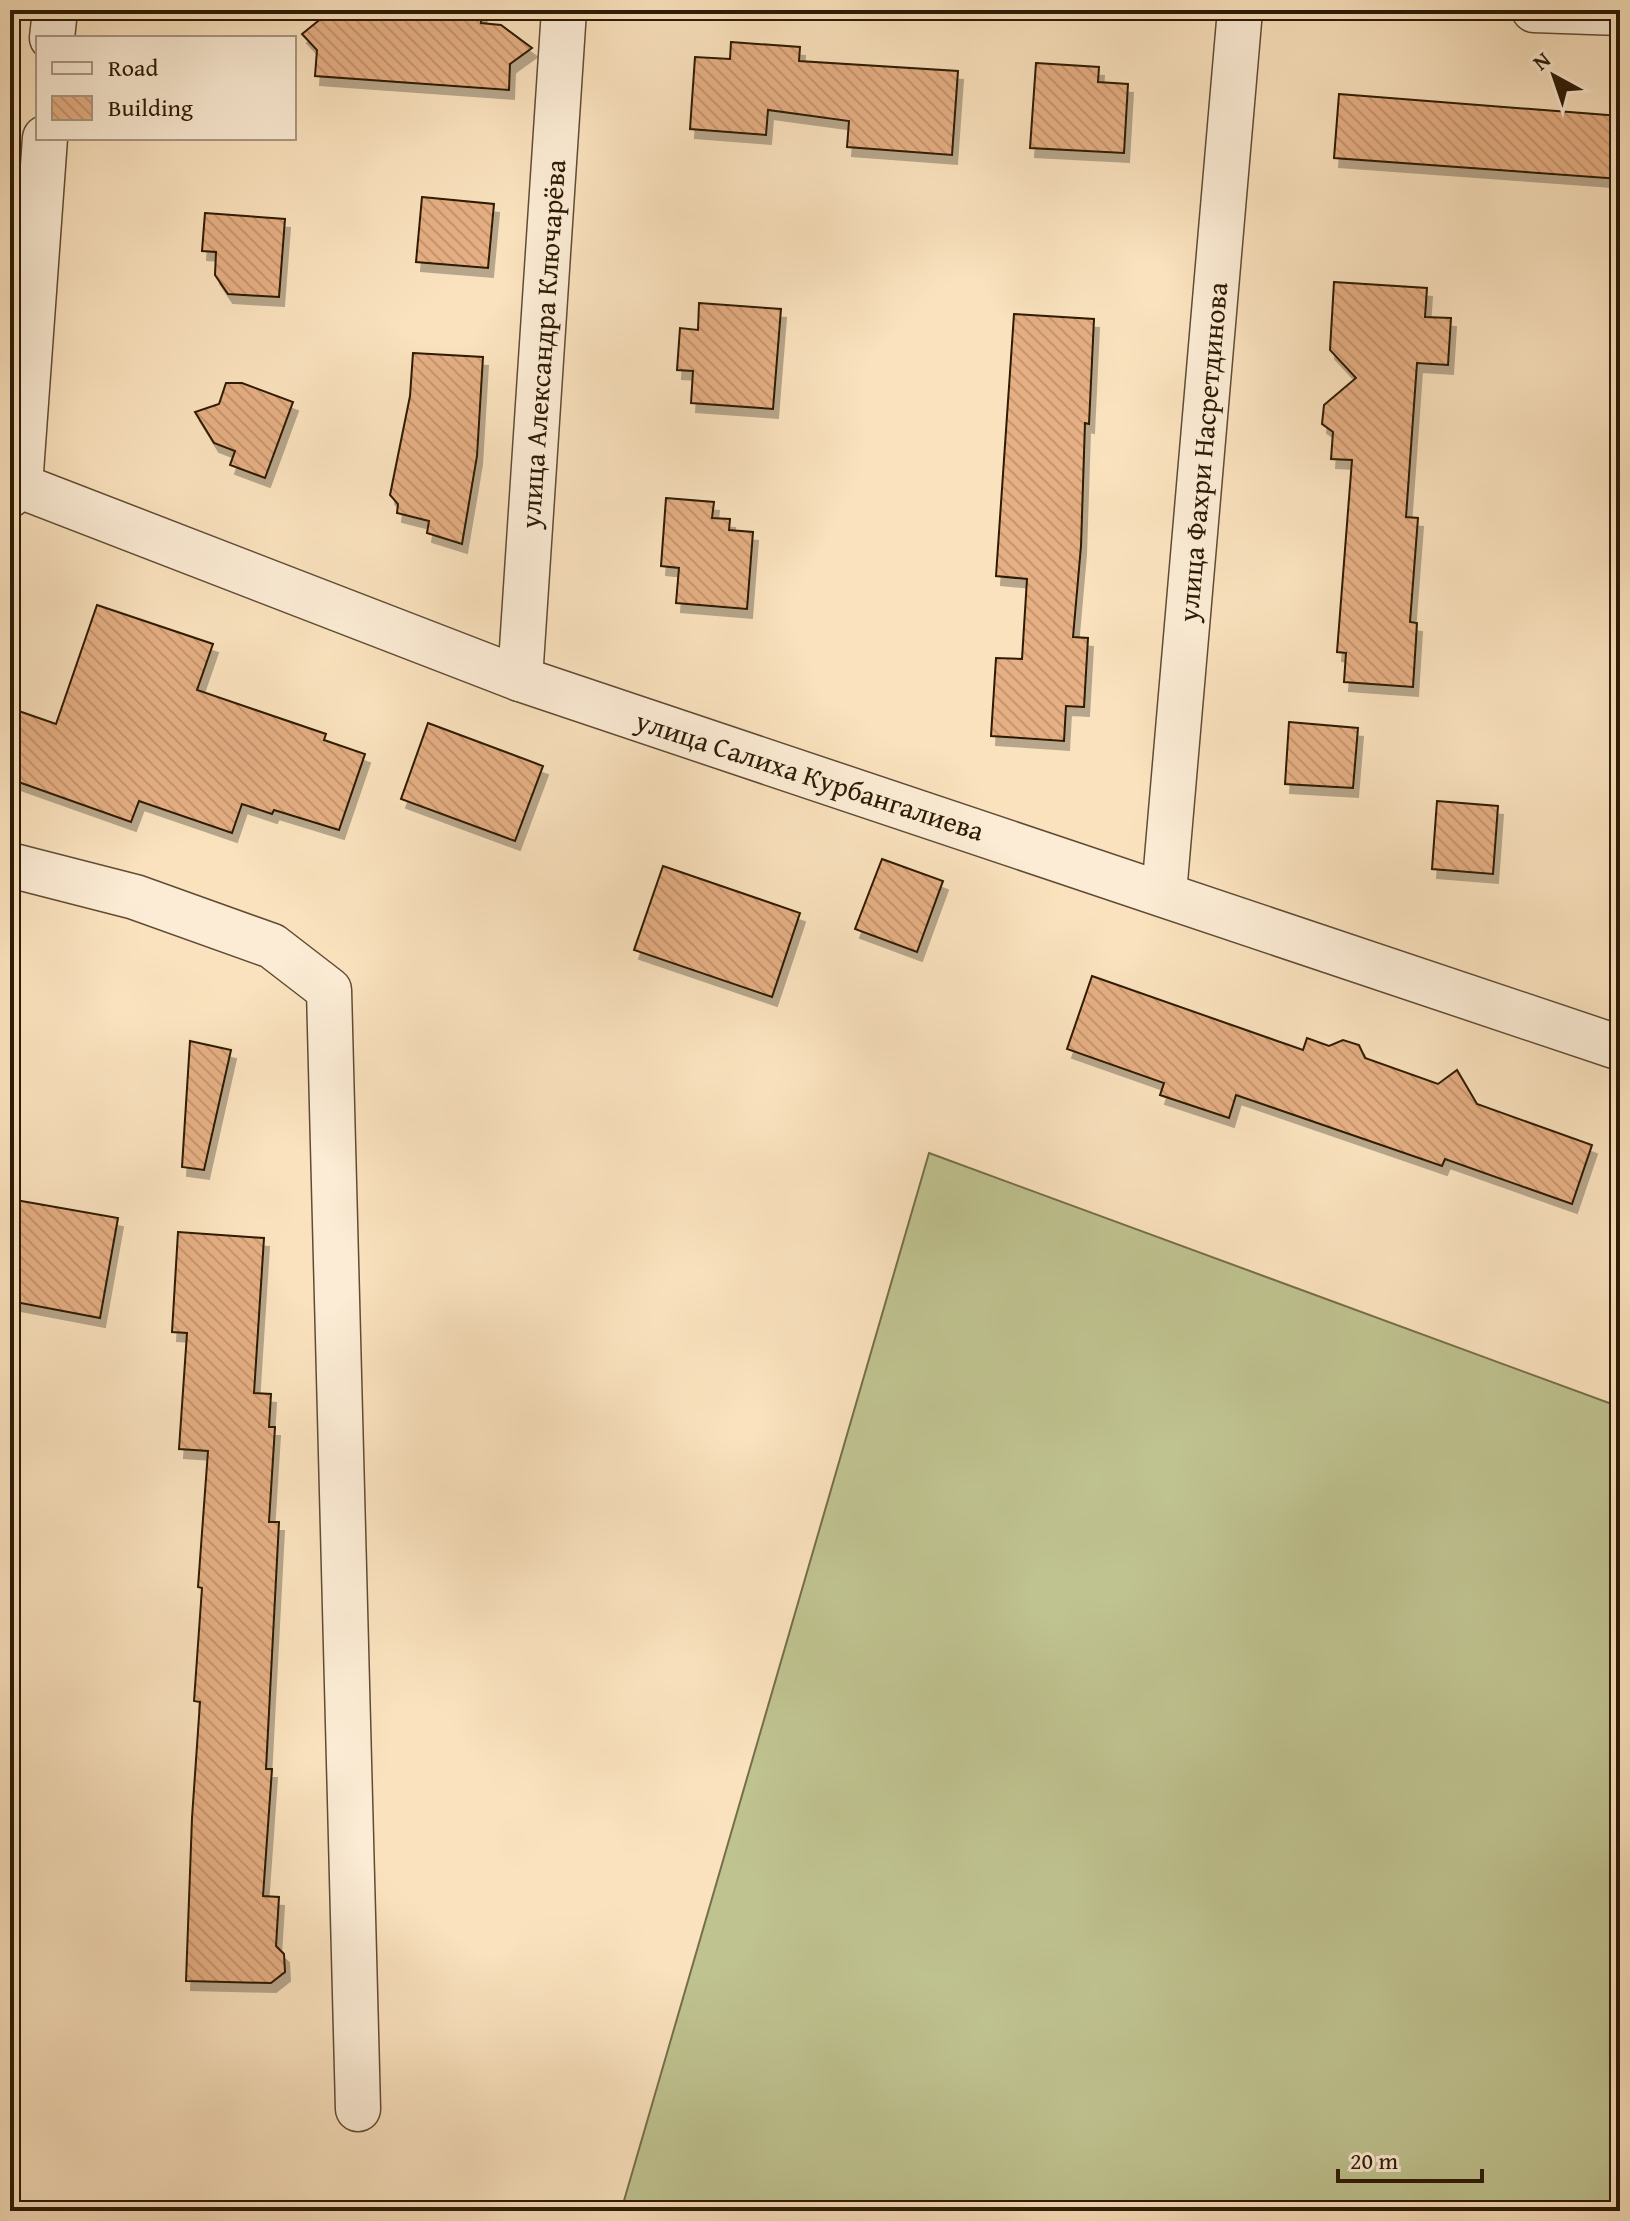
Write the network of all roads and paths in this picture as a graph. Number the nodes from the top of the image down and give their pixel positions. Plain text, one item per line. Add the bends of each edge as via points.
1 (55, 10) edge
2 (564, 10) edge
3 (1240, 10) edge
4 (1534, 10) edge
5 (1620, 13) edge
6 (52, 36) edge
7 (45, 140) edge
8 (15, 490) edge
9 (520, 679) junction
10 (10, 865) edge
11 (1164, 893) junction
12 (1620, 1048) edge
13 (358, 2109) dead end

1 - 6 street
2 - 9 street, улица Александра Ключарёва
3 - 11 street, улица Фахри Насретдинова
4 - 5 street
7 - 8 street
8 - 9 street, улица Салиха Курбангалиева
9 - 11 street, улица Салиха Курбангалиева
10 - 13 street via 135,897 272,946 329,990
11 - 12 street, улица Салиха Курбангалиева

